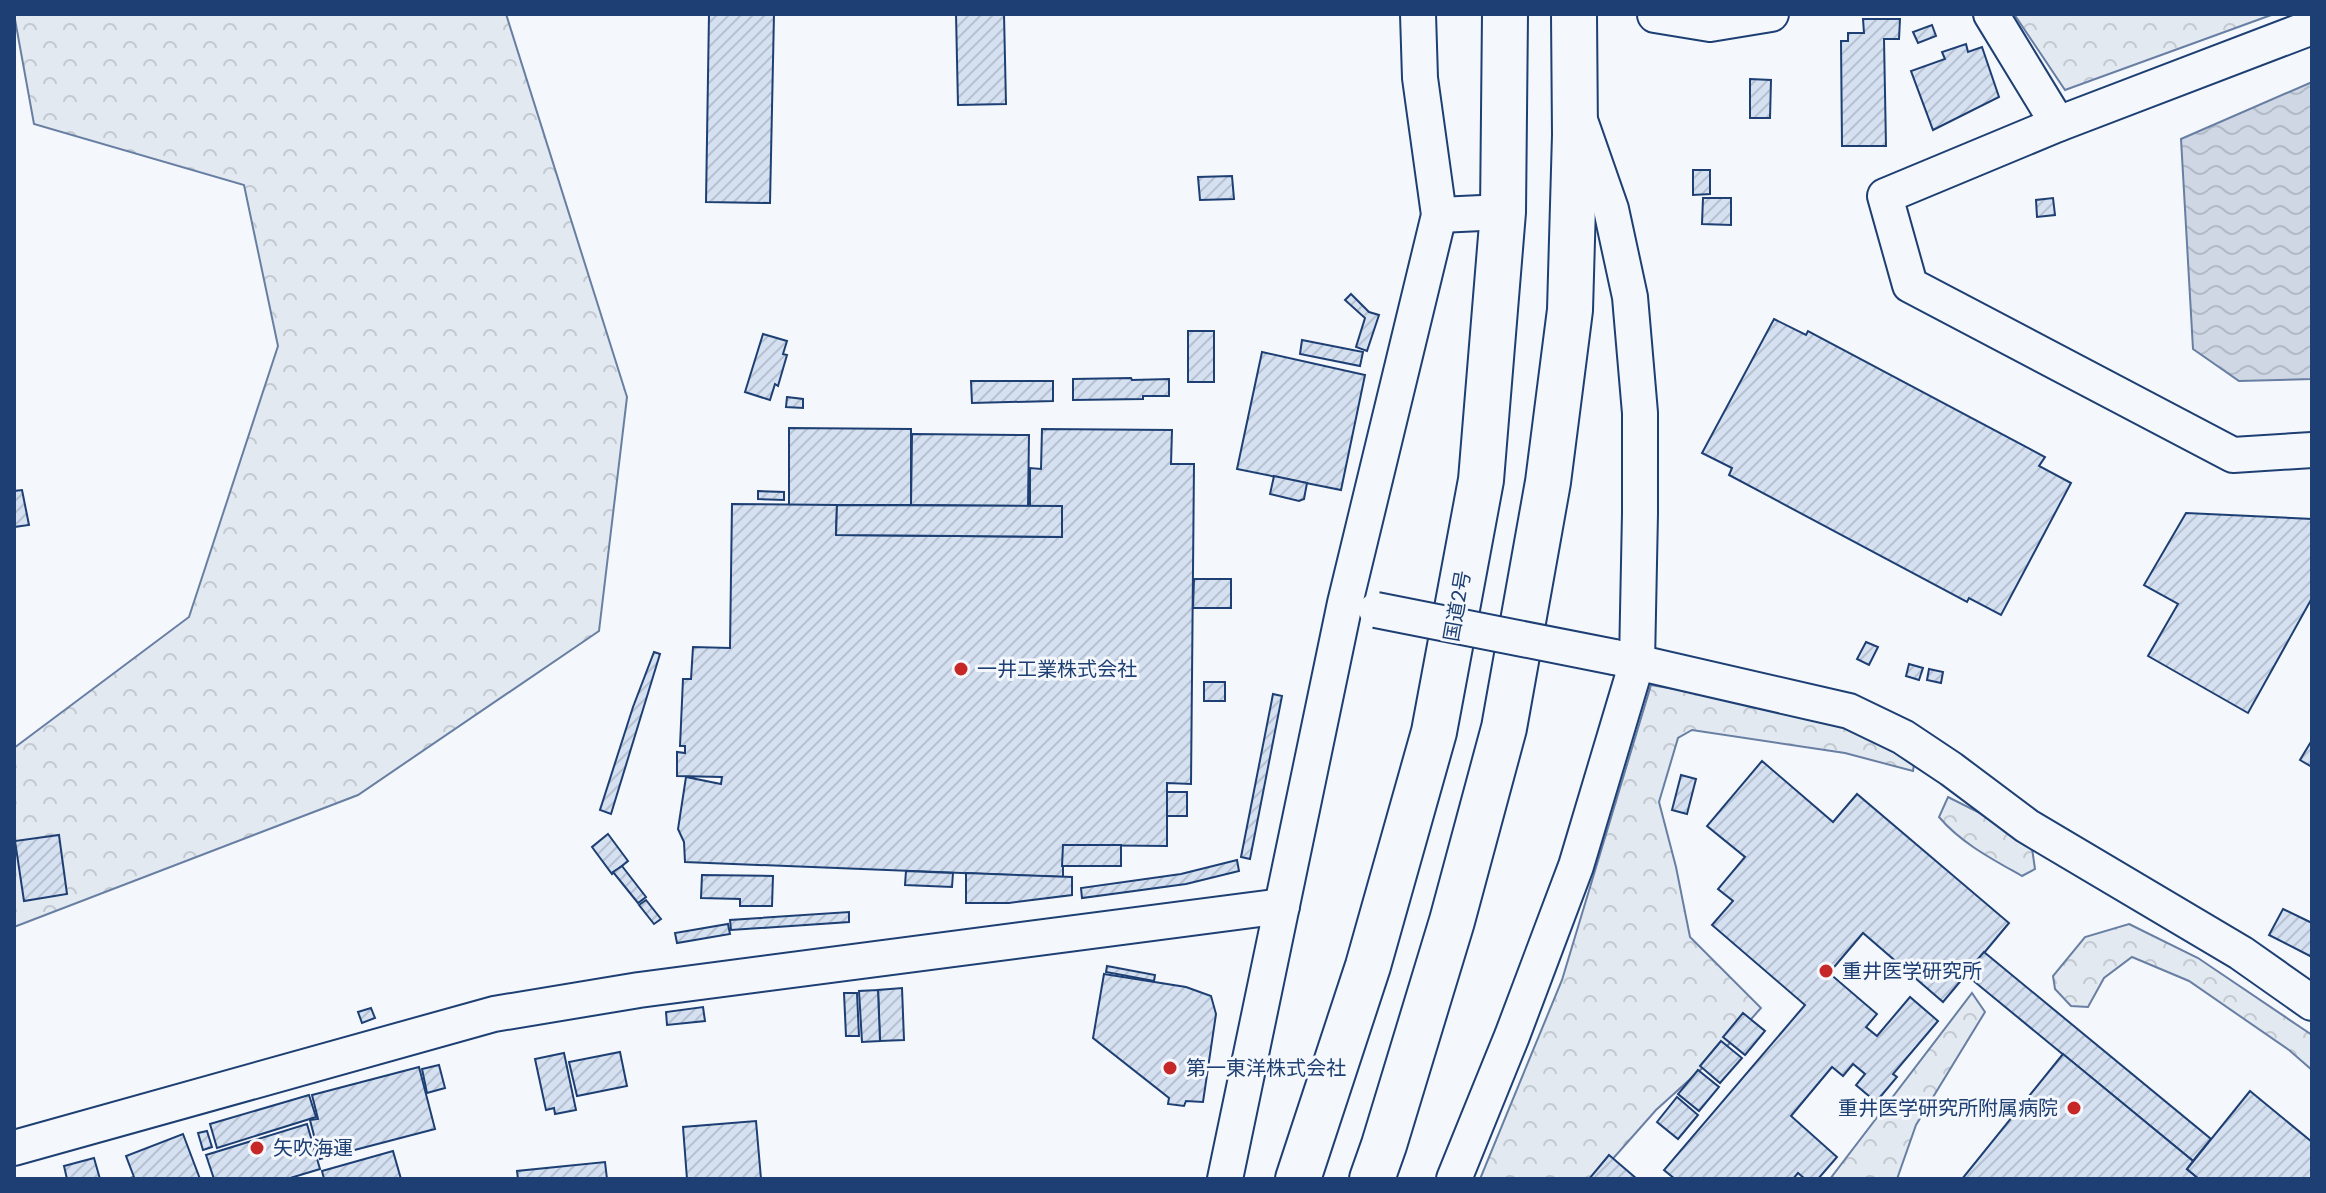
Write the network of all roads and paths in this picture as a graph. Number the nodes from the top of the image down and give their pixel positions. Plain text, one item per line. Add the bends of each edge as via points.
1 (1418, 14) edge
2 (1505, 14) edge
3 (1574, 14) edge
4 (1771, 14) edge
5 (1991, 14) edge
6 (1655, 15) edge
7 (2312, 27) edge
8 (1574, 106) junction
9 (2058, 124) junction
10 (1503, 212) junction
11 (1439, 215) junction
12 (2312, 450) edge
13 (1360, 606) junction
14 (1626, 659) junction
15 (1282, 906) junction
16 (2312, 1003) edge
17 (14, 1148) edge
18 (1225, 1179) edge
19 (1298, 1179) edge
20 (1372, 1179) edge
21 (1454, 1179) edge

1 - 11 street via 1420,78
2 - 10 highway, 国道2号
3 - 8 highway
4 - 6 street via 1710,24
5 - 9 street
7 - 9 street
8 - 14 street via 1611,209 1630,297 1640,413 1640,513
8 - 20 highway via 1570,310 1548,482 1504,728 1452,921
9 - 12 street via 1885,196 1910,285 2233,455
10 - 11 street
10 - 19 highway, 国道2号 via 1481,480 1434,732 1368,966
11 - 13 street
13 - 14 street, bridge
13 - 15 street
14 - 16 street via 1849,711 1903,737 2027,826 2241,953
14 - 21 street via 1576,866
15 - 17 street via 639,990 494,1014
15 - 18 street

